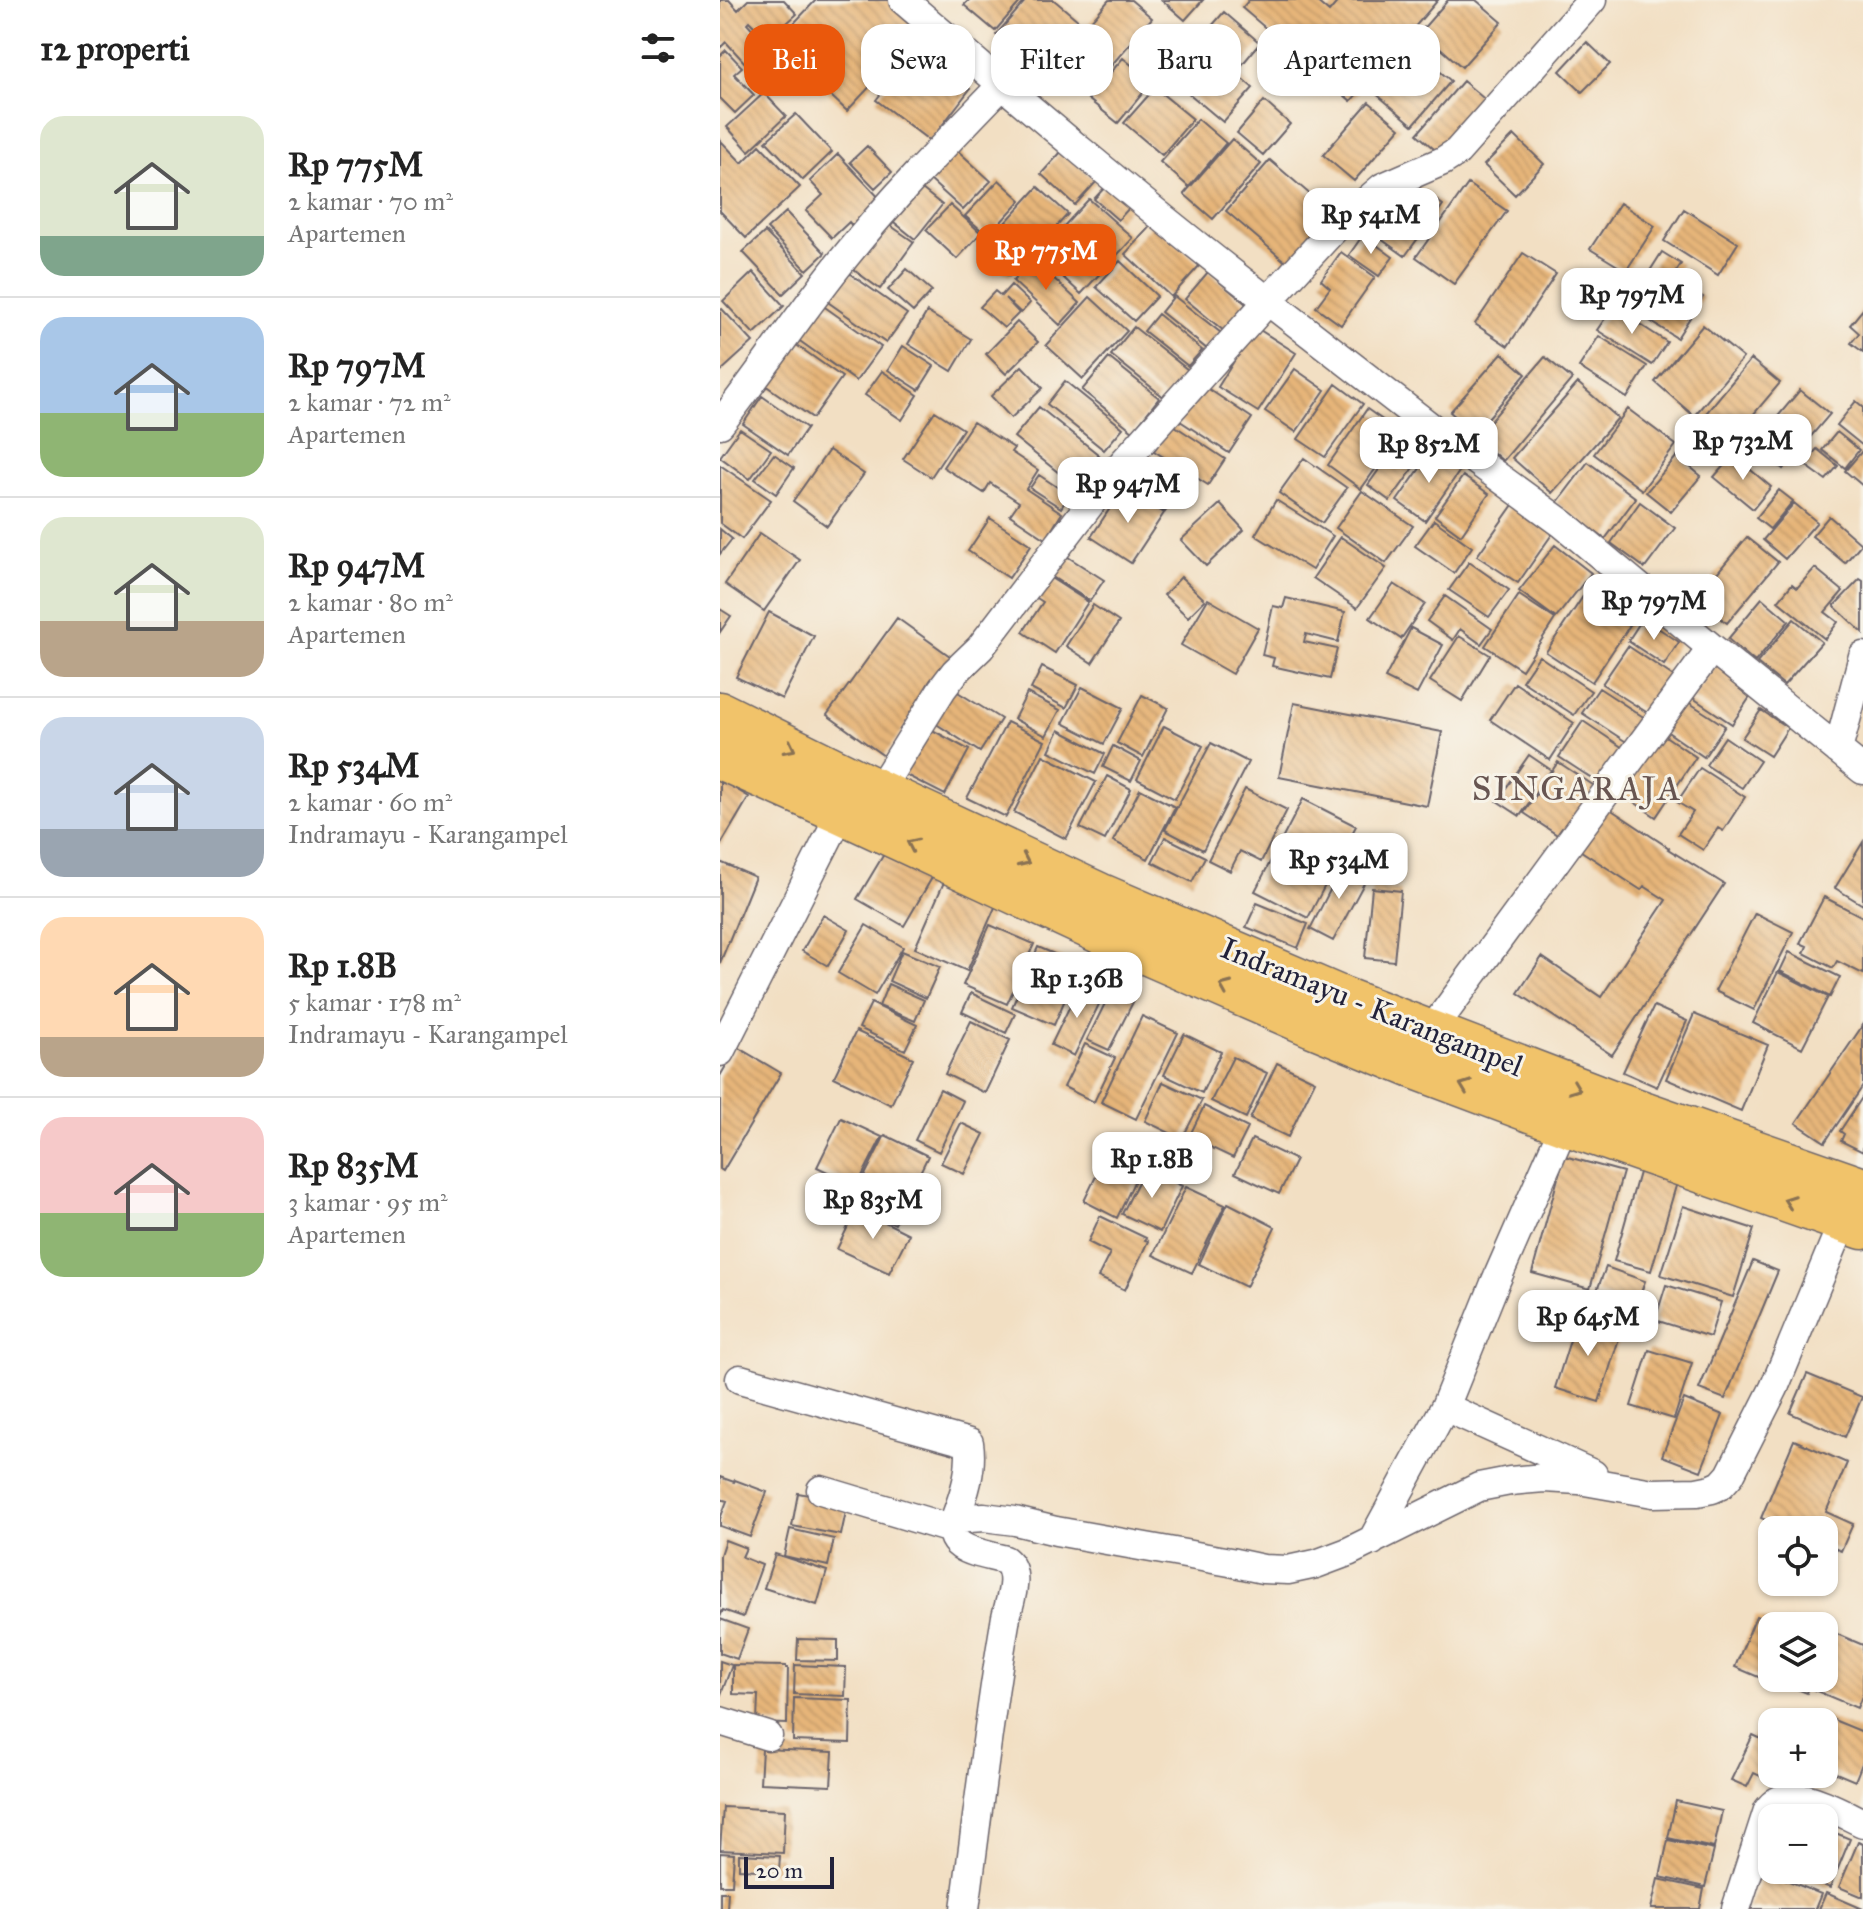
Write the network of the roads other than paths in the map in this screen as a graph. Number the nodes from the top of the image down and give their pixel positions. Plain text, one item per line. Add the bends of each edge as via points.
1 (903, 0) edge
2 (1592, 0) edge
3 (991, 76) edge
4 (991, 96) edge
5 (1015, 96) edge
6 (1268, 301) junction
7 (720, 424) edge
8 (1712, 648) junction
9 (1863, 656) edge
10 (720, 714) edge
11 (1838, 750) junction
12 (720, 757) edge
13 (1863, 770) edge
14 (859, 795) junction
15 (1421, 1050) junction
16 (720, 1052) edge
17 (1565, 1123) junction
18 (1857, 1207) edge
19 (740, 1379) dead end
20 (1445, 1407) junction
21 (1622, 1487) junction
22 (821, 1490) dead end
23 (953, 1524) junction
24 (1372, 1541) junction
25 (720, 1721) edge
26 (768, 1736) dead end
27 (1863, 1823) edge
28 (965, 1909) edge
29 (1736, 1909) edge

1 - 3 street
2 - 6 street via 1457,152 1383,187 1334,229
4 - 7 street via 842,259
5 - 6 street
6 - 8 street via 1563,524
6 - 14 street via 1113,474
8 - 11 street
8 - 15 street
9 - 11 street
10 -> 14 main road, Indramayu - Karangampel
11 - 13 street
12 - 14 main road, Indramayu - Karangampel
14 - 15 main road, Indramayu - Karangampel via 1342,999
14 - 16 street
17 -> 15 main road, Indramayu - Karangampel
15 -> 18 main road, Indramayu - Karangampel via 1611,1102
18 -> 17 main road, Indramayu - Karangampel
17 - 20 street
18 - 21 street via 1730,1475 1721,1485 1697,1492
19 - 23 street via 969,1443 966,1488
20 - 21 street
20 - 24 street
21 - 24 street via 1544,1478 1479,1487
22 - 23 street
23 - 24 street via 968,1517 1015,1521 1263,1569 1316,1564
23 - 28 street via 958,1545 1005,1560 1014,1575
25 - 26 street
27 - 29 street via 1803,1797 1779,1799 1768,1810

